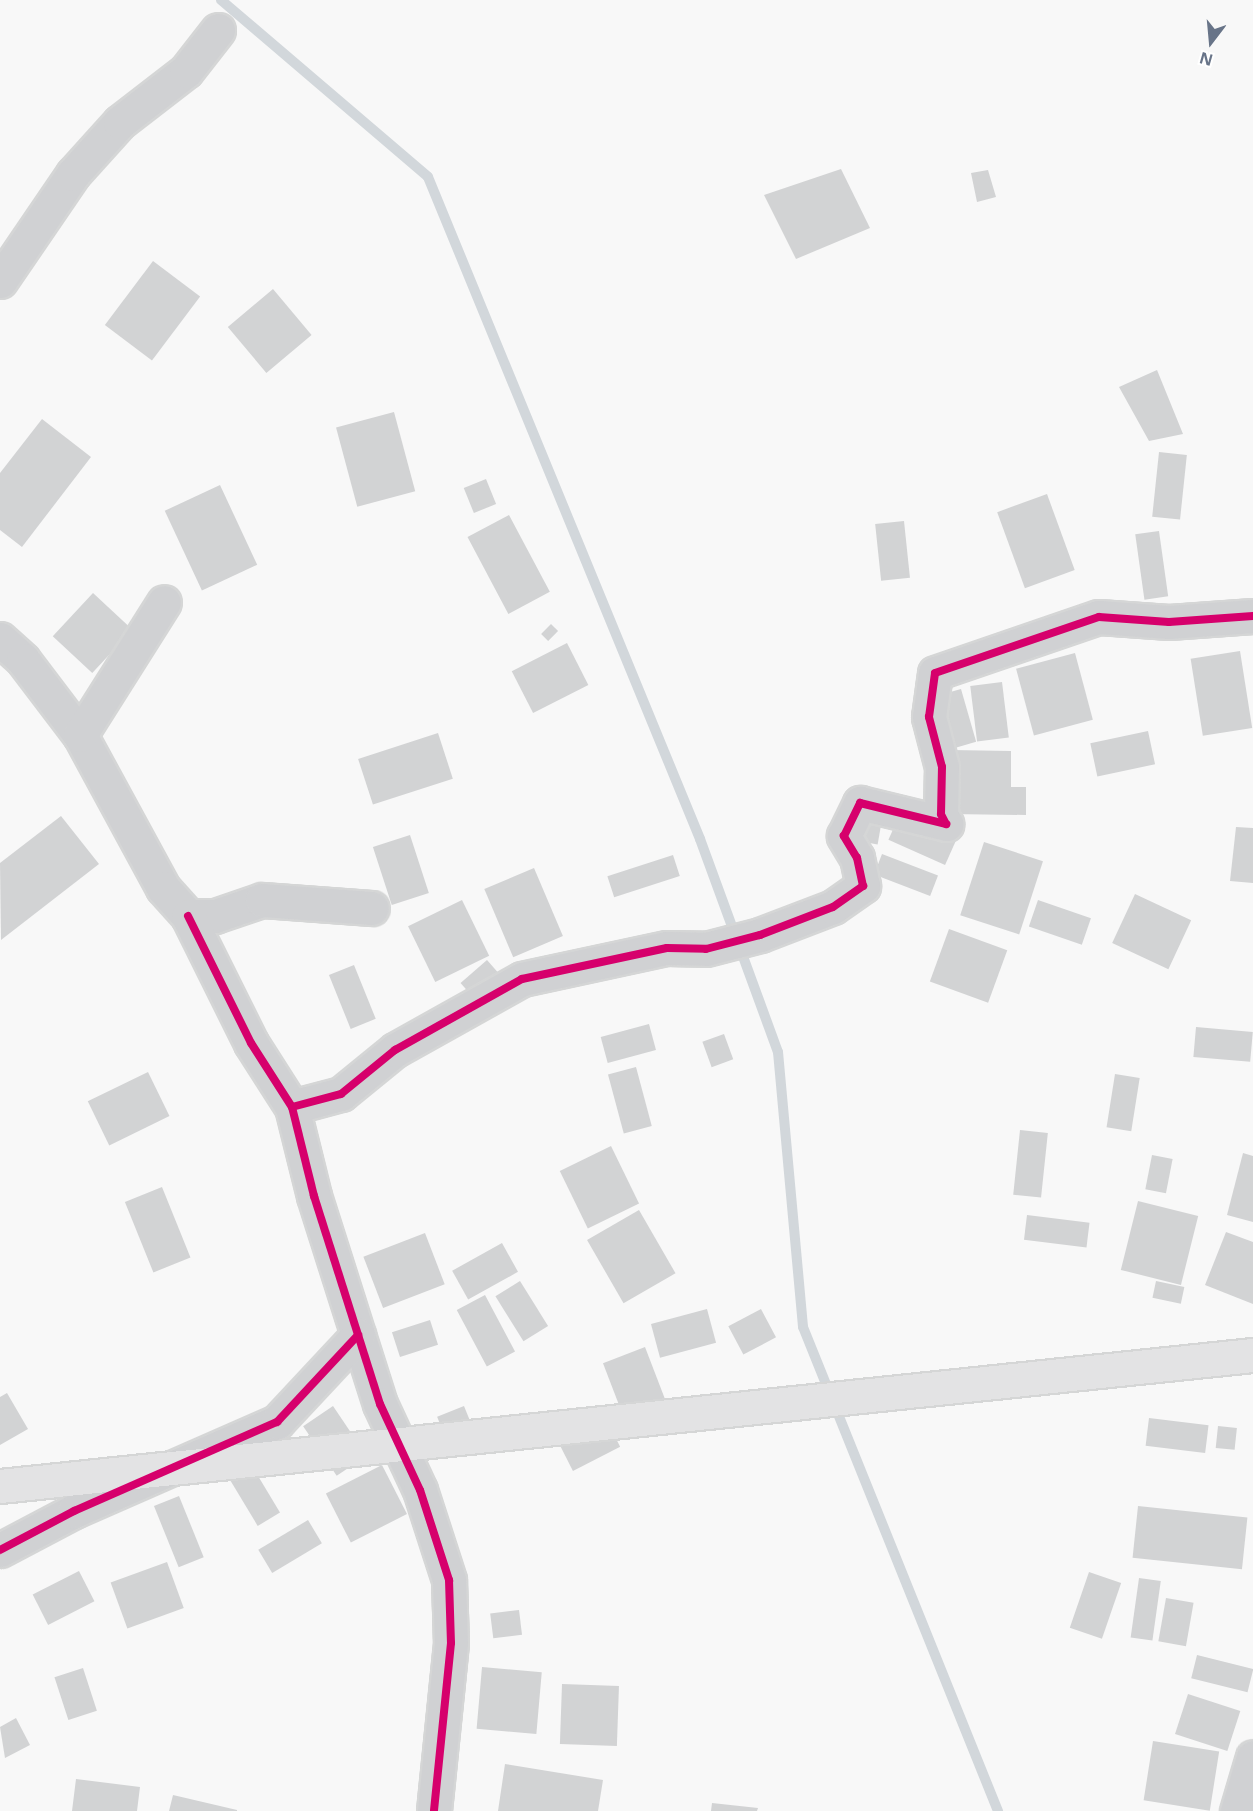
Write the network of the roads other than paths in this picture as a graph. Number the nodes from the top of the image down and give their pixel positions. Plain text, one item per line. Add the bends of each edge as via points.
1 (218, 30) dead end
2 (0, 282) edge
3 (164, 602) dead end
4 (1253, 616) edge
5 (0, 639) edge
6 (80, 735) junction
7 (372, 908) dead end
8 (188, 916) junction
9 (292, 1107) junction
10 (358, 1335) junction
11 (1253, 1355) edge
12 (0, 1486) edge
13 (0, 1550) edge
14 (1253, 1757) edge
15 (434, 1811) edge
16 (1237, 1811) edge

1 - 2 street via 186,71 120,122 74,174
3 - 6 street
4 - 9 street via 1169,622 1099,617 935,672 929,717 942,767 941,814 946,824 860,803 844,836 857,858 863,886 833,907 706,949 667,948 522,979 395,1050 341,1094
5 - 6 street via 23,660
6 - 8 street via 163,888
7 - 8 street via 261,900 215,916
8 - 9 street via 252,1042
9 - 10 street via 314,1196
10 - 13 street via 277,1422 74,1511
10 - 15 street via 380,1404 420,1490 449,1580 451,1643
11 - 12 highway
14 - 16 street

